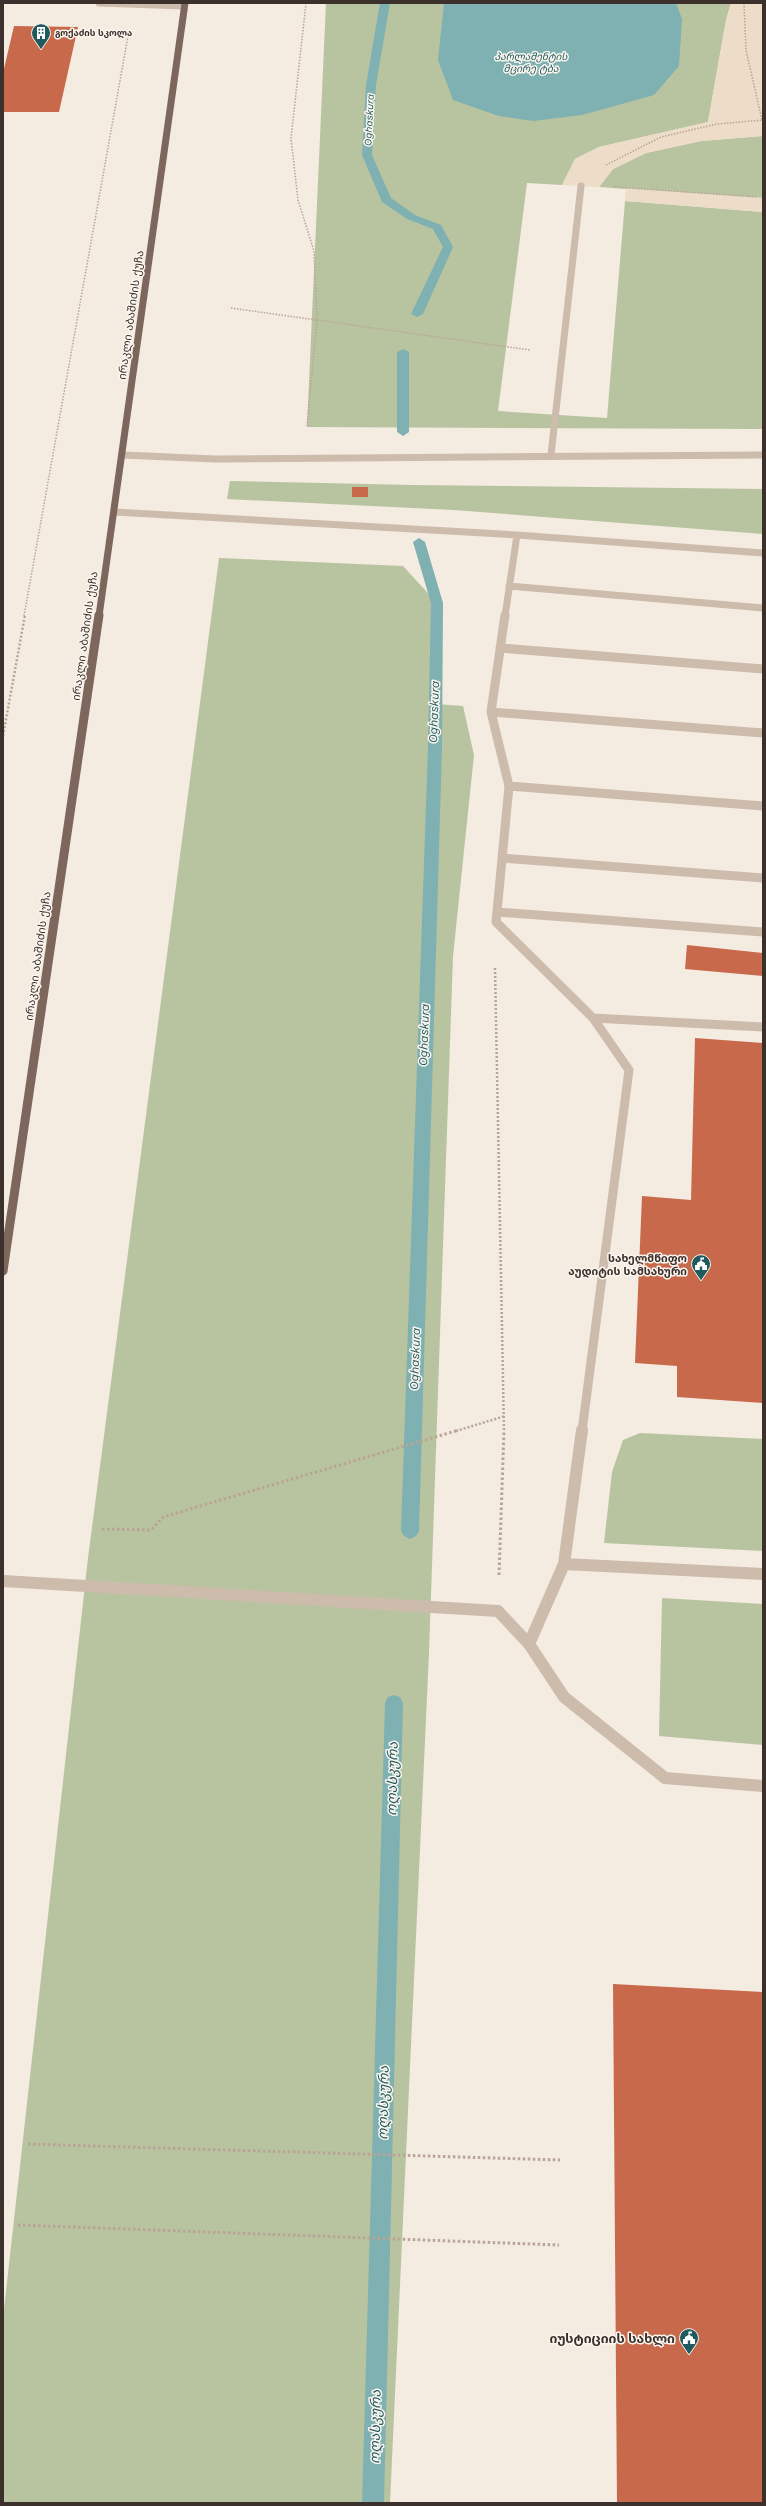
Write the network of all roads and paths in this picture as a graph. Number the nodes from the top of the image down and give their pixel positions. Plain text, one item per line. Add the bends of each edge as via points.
1 (99, 3) edge
2 (306, 3) edge
3 (744, 3) edge
4 (134, 4) junction
5 (185, 5) edge
6 (762, 120) edge
7 (581, 186) junction
8 (757, 197) dead end
9 (231, 308) dead end
10 (317, 320) junction
11 (562, 354) junction
12 (123, 455) junction
13 (551, 455) junction
14 (763, 455) edge
15 (303, 458) junction
16 (115, 512) junction
17 (517, 535) junction
18 (763, 553) edge
19 (509, 586) junction
20 (763, 608) edge
21 (500, 648) junction
22 (763, 669) edge
23 (491, 712) junction
24 (763, 733) edge
25 (3, 736) edge
26 (509, 786) junction
27 (763, 806) edge
28 (502, 858) junction
29 (763, 878) edge
30 (497, 917) junction
31 (763, 932) edge
32 (593, 1018) junction
33 (763, 1027) edge
34 (3, 1271) edge
35 (505, 1416) junction
36 (102, 1529) dead end
37 (564, 1564) junction
38 (763, 1574) edge
39 (3, 1581) edge
40 (498, 1611) junction
41 (529, 1644) junction
42 (763, 1786) edge
43 (28, 2144) dead end
44 (560, 2160) dead end
45 (18, 2225) dead end
46 (559, 2245) dead end

1 - 4 street
2 - 10 path via 291,138 298,200 314,251
3 - 6 path via 746,50
4 - 5 street
4 - 25 path
5 - 12 main road, ირაკლი აბაშიძის ქუჩა
6 - 7 path via 717,124 661,137 609,163
7 - 8 path
7 - 11 street
9 - 10 path
10 - 11 path
10 - 15 path
11 - 13 street
12 - 15 street via 215,459
12 - 16 main road, ირაკლი აბაშიძის ქუჩა
13 - 14 street
13 - 15 street
16 - 17 street
16 - 34 main road, ირაკლი აბაშიძის ქუჩა
17 - 18 street
17 - 19 street
19 - 20 street
19 - 21 street
21 - 22 street
21 - 23 street
23 - 24 street
23 - 26 street
26 - 27 street
26 - 28 street
28 - 29 street
28 - 30 street
30 - 31 street
30 - 32 street
30 - 35 path via 495,960
32 - 33 street
32 - 37 street via 629,1070
35 - 36 path via 164,1517 151,1530
35 - 40 path
37 - 38 street
37 - 41 street
39 - 40 street
40 - 41 street
41 - 42 street via 564,1697 665,1778
43 - 44 path
45 - 46 path

